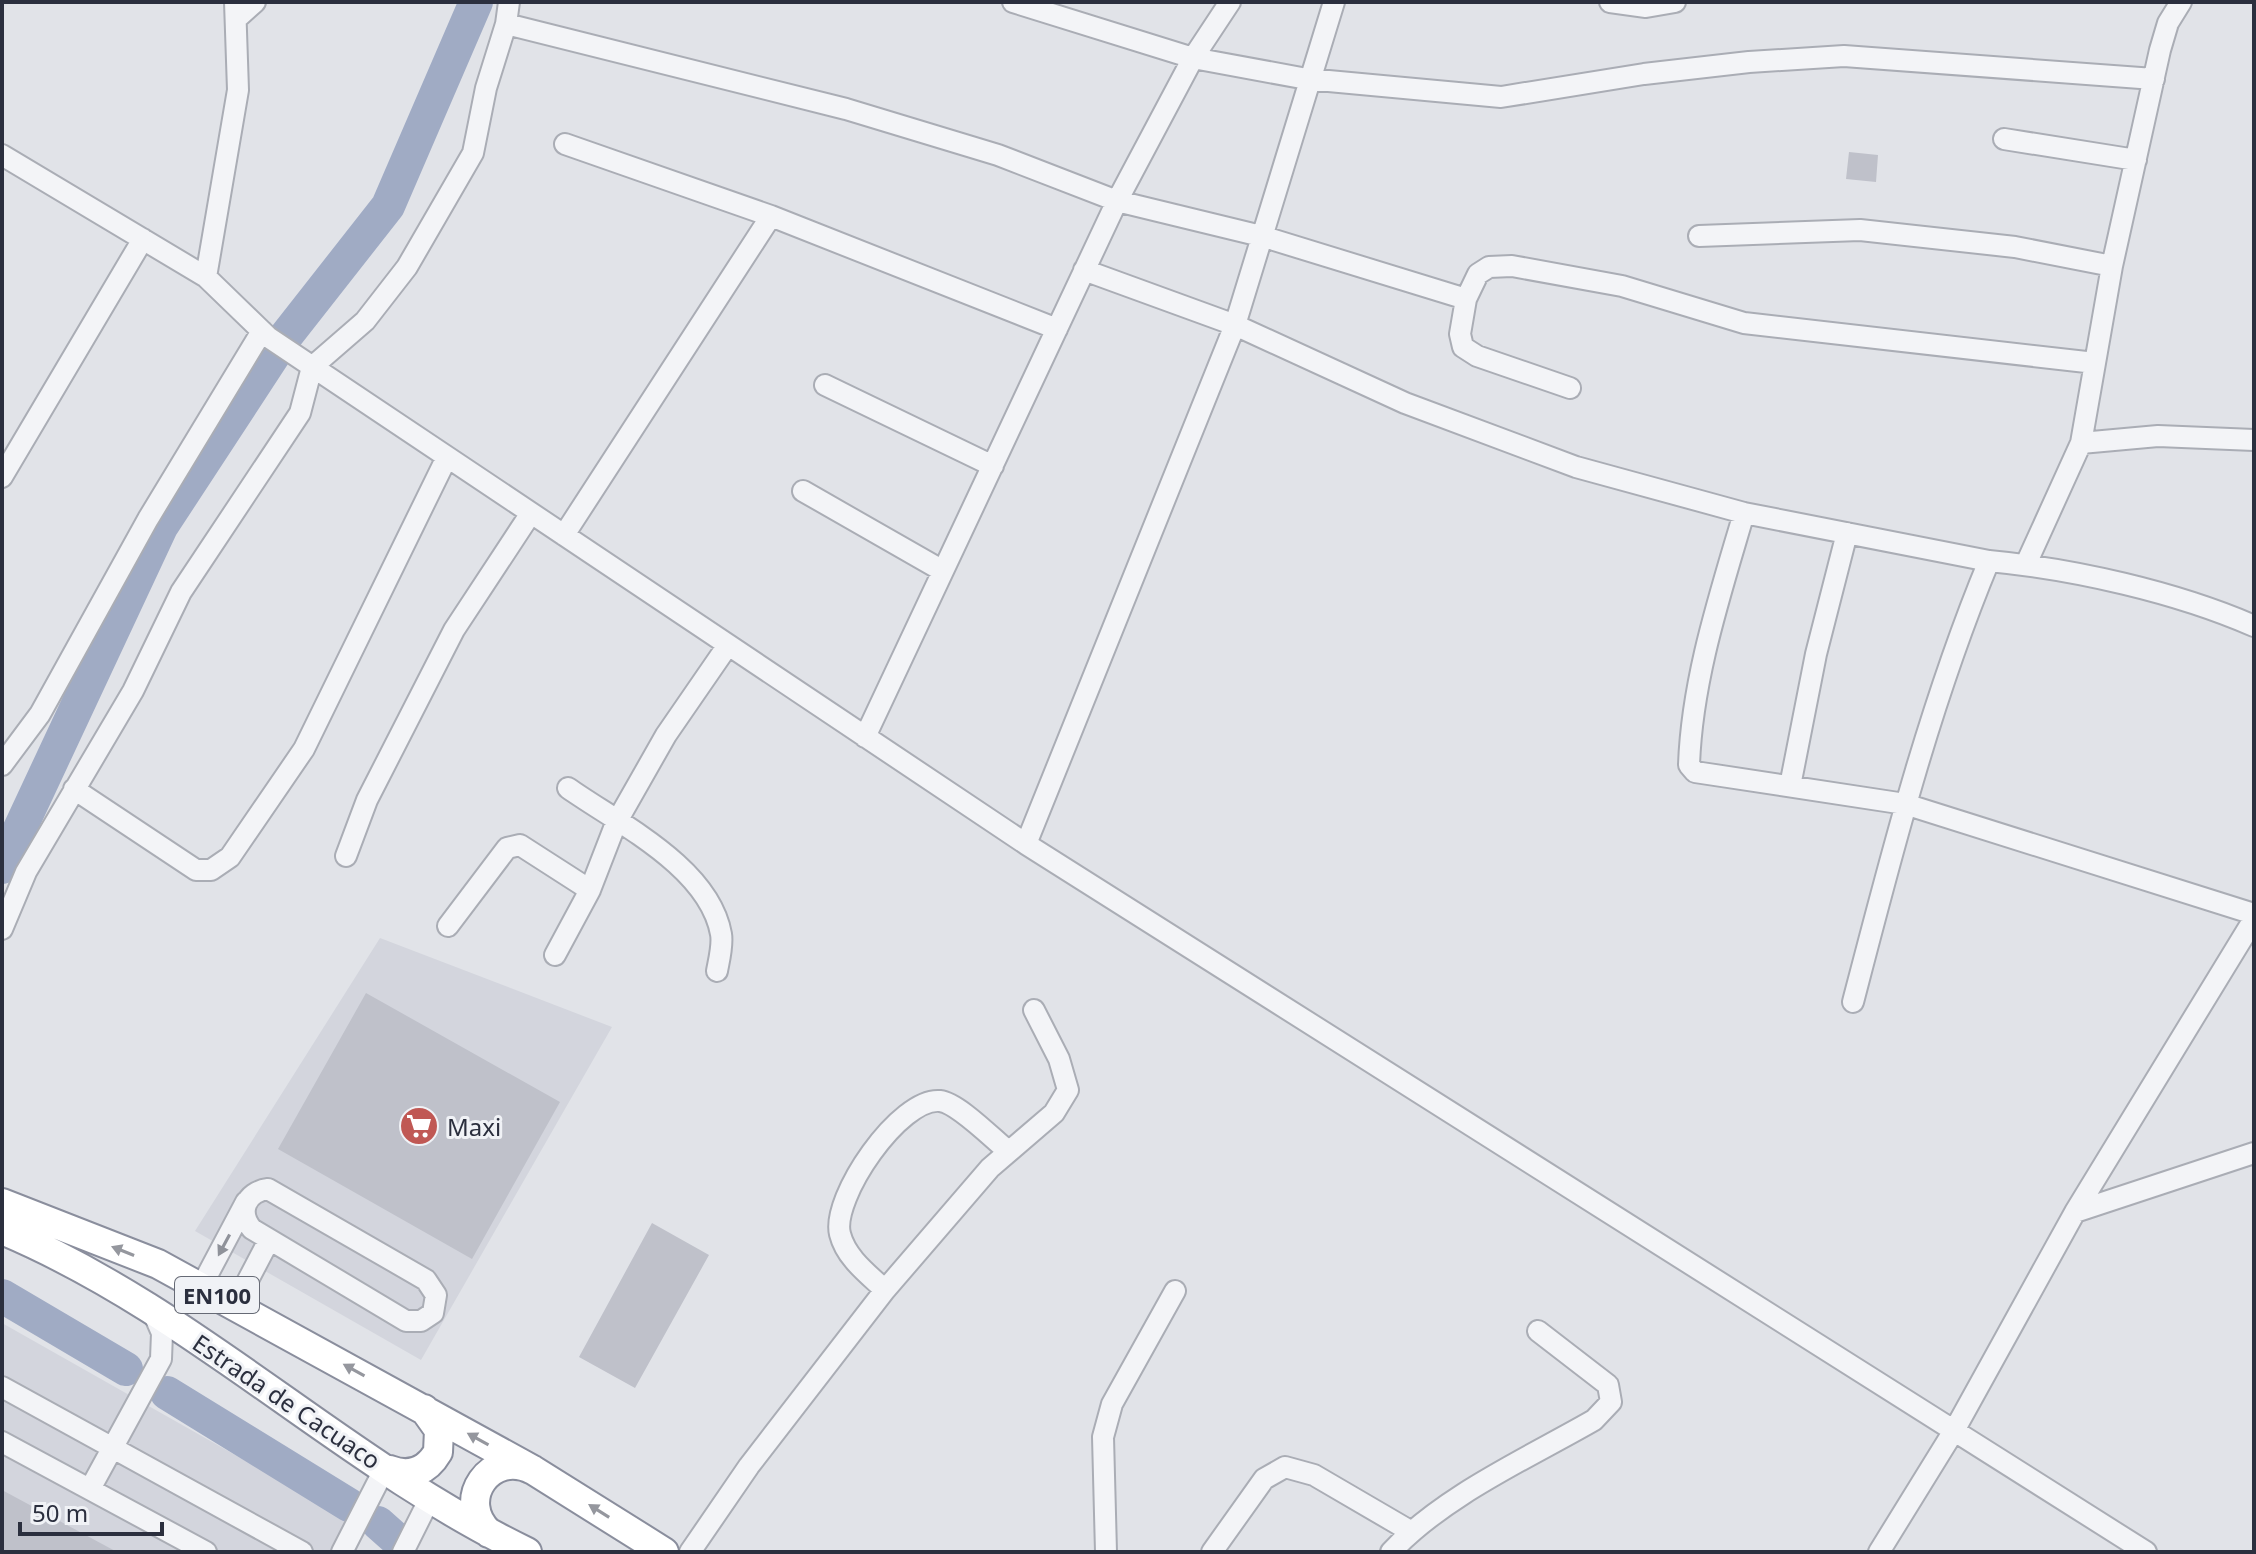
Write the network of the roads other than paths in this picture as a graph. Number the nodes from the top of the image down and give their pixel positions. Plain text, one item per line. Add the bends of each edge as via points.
1 (255, 2) edge
2 (509, 2) edge
3 (1013, 2) edge
4 (1230, 2) edge
5 (1334, 2) edge
6 (1610, 2) edge
7 (1675, 2) edge
8 (2181, 2) edge
9 (236, 10) edge
10 (506, 24) junction
11 (1193, 58) junction
12 (1307, 79) junction
13 (2154, 79) junction
14 (2004, 139) dead end
15 (565, 144) dead end
16 (2, 155) edge
17 (2136, 160) junction
18 (1117, 201) junction
19 (771, 216) junction
20 (1261, 236) junction
21 (1699, 236) dead end
22 (143, 239) junction
23 (2112, 266) junction
24 (1084, 270) junction
25 (206, 277) junction
26 (1466, 299) junction
27 (1235, 325) junction
28 (1057, 329) junction
29 (265, 334) junction
30 (304, 361) junction
31 (2095, 363) junction
32 (825, 385) dead end
33 (1570, 388) dead end
34 (2254, 440) edge
35 (2081, 443) junction
36 (447, 457) junction
37 (993, 466) junction
38 (2, 475) edge
39 (803, 491) dead end
40 (531, 513) junction
41 (1744, 513) junction
42 (1847, 533) junction
43 (564, 535) junction
44 (1989, 561) junction
45 (2026, 564) junction
46 (943, 571) junction
47 (2254, 626) edge
48 (728, 645) junction
49 (865, 737) junction
50 (2, 765) edge
51 (1790, 786) junction
52 (568, 788) dead end
53 (74, 789) junction
54 (1905, 804) junction
55 (616, 823) junction
56 (1026, 844) junction
57 (346, 856) dead end
58 (590, 890) junction
59 (2254, 917) edge
60 (448, 926) dead end
61 (2, 929) edge
62 (555, 955) dead end
63 (717, 971) dead end
64 (1853, 1002) dead end
65 (1034, 1010) dead end
66 (1008, 1151) junction
67 (2254, 1153) edge
68 (246, 1202) junction
69 (2, 1203) edge
70 (2075, 1212) junction
71 (2, 1230) edge
72 (269, 1240) junction
73 (201, 1287) junction
74 (885, 1290) junction
75 (1175, 1291) dead end
76 (235, 1305) junction
77 (152, 1310) junction
78 (1538, 1331) dead end
79 (207, 1346) junction
80 (161, 1359) junction
81 (2, 1387) edge
82 (423, 1408) junction
83 (1955, 1429) junction
84 (2, 1442) edge
85 (113, 1447) junction
86 (387, 1469) junction
87 (533, 1470) junction
88 (90, 1489) junction
89 (430, 1498) junction
90 (1410, 1531) junction
91 (493, 1536) junction
92 (407, 1544) edge
93 (206, 1552) edge
94 (302, 1552) edge
95 (342, 1552) edge
96 (527, 1552) edge
97 (664, 1552) edge
98 (690, 1552) edge
99 (1106, 1552) edge
100 (1212, 1552) edge
101 (1391, 1552) edge
102 (1879, 1552) edge
103 (2146, 1552) edge

1 - 9 street
2 - 10 street
3 - 11 street
4 - 11 street
5 - 12 street
6 - 7 street via 1646,7
8 - 13 street via 2168,23
9 - 25 street via 238,90
10 - 18 street via 846,109 998,155
10 - 30 street via 473,153 441,211 365,321
11 - 12 street
11 - 18 street
12 - 13 street via 1501,97 1659,72 1844,56
12 - 20 street
13 - 17 street
14 - 17 street
15 - 19 street
16 - 22 street
17 - 23 street
18 - 20 street
18 - 24 street
19 - 28 street
19 - 43 street
20 - 26 street
20 - 27 street
21 - 23 street via 1860,230 2015,247
22 - 25 street
22 - 38 street
23 - 31 street
24 - 27 street
24 - 28 street
25 - 29 street
26 - 31 street via 1478,274 1489,267 1512,266 1622,286 1744,323
26 - 33 street via 1463,347
27 - 41 street via 1405,403 1576,467
27 - 56 street
28 - 37 street
29 - 30 street
29 - 50 street via 148,519 40,714
30 - 36 street
30 - 53 street via 300,413 181,592 133,691
31 - 35 street
32 - 37 street
34 - 35 street via 2158,436
35 - 45 street
36 - 40 street
36 - 53 street via 304,749 230,857 211,870 196,870
37 - 46 street
39 - 46 street
40 - 43 street
40 - 57 street via 454,630 367,800
41 - 42 street
41 - 51 street via 1716,607 1695,704 1689,765 1695,772 1718,777
42 - 44 street
42 - 51 street
43 - 48 street
44 - 45 street
44 - 54 street via 1954,646
45 - 47 street via 2144,591
46 - 49 street
48 - 49 street
48 - 55 street via 666,735
49 - 56 street
51 - 54 street
52 - 55 street
53 - 61 street via 26,872
54 - 59 street
54 - 64 street
55 - 58 street
55 - 63 street via 666,855 710,901 722,936
56 - 83 street
58 - 60 street via 520,845 507,848
58 - 62 street
59 - 70 street
65 - 66 street via 1068,1090 1054,1113
66 - 74 street
66 - 74 street via 949,1104 927,1103 902,1115 870,1154 841,1208 839,1232 850,1256
67 - 70 street
68 - 72 street via 248,1224
68 - 72 street via 260,1190 278,1193 426,1280 435,1291 435,1309 421,1321 406,1321
68 -> 73 street
73 -> 69 highway, Estrada de Cacuaco / EN100 via 158,1264
70 - 83 street
71 - 77 highway, Estrada de Cacuaco / EN100
72 - 76 street
73 - 76 highway, Estrada de Cacuaco / EN100
74 - 98 street via 749,1466
75 - 99 street via 1109,1415 1103,1437
82 -> 76 highway, Estrada de Cacuaco / EN100
77 - 79 highway, Estrada de Cacuaco / EN100
77 - 80 street via 162,1333
78 - 90 street via 1608,1385 1611,1402 1594,1420
79 - 80 street via 182,1346
79 - 86 highway, Estrada de Cacuaco / EN100
80 - 85 street
81 - 85 street
82 - 86 highway via 438,1425 438,1452 417,1472
87 -> 82 highway, Estrada de Cacuaco / EN100
83 - 102 street
83 - 103 street
84 - 88 street
85 - 88 street
85 - 94 street
86 - 89 highway, Estrada de Cacuaco / EN100
86 - 95 street
87 - 91 highway via 503,1465 478,1485 477,1516
97 -> 87 highway, EN100
88 - 93 street
89 - 91 highway, Estrada de Cacuaco / EN100
89 - 92 street
90 - 100 street via 1314,1475 1285,1467 1264,1479
90 - 101 street
91 - 96 highway, Estrada de Cacuaco / EN100

